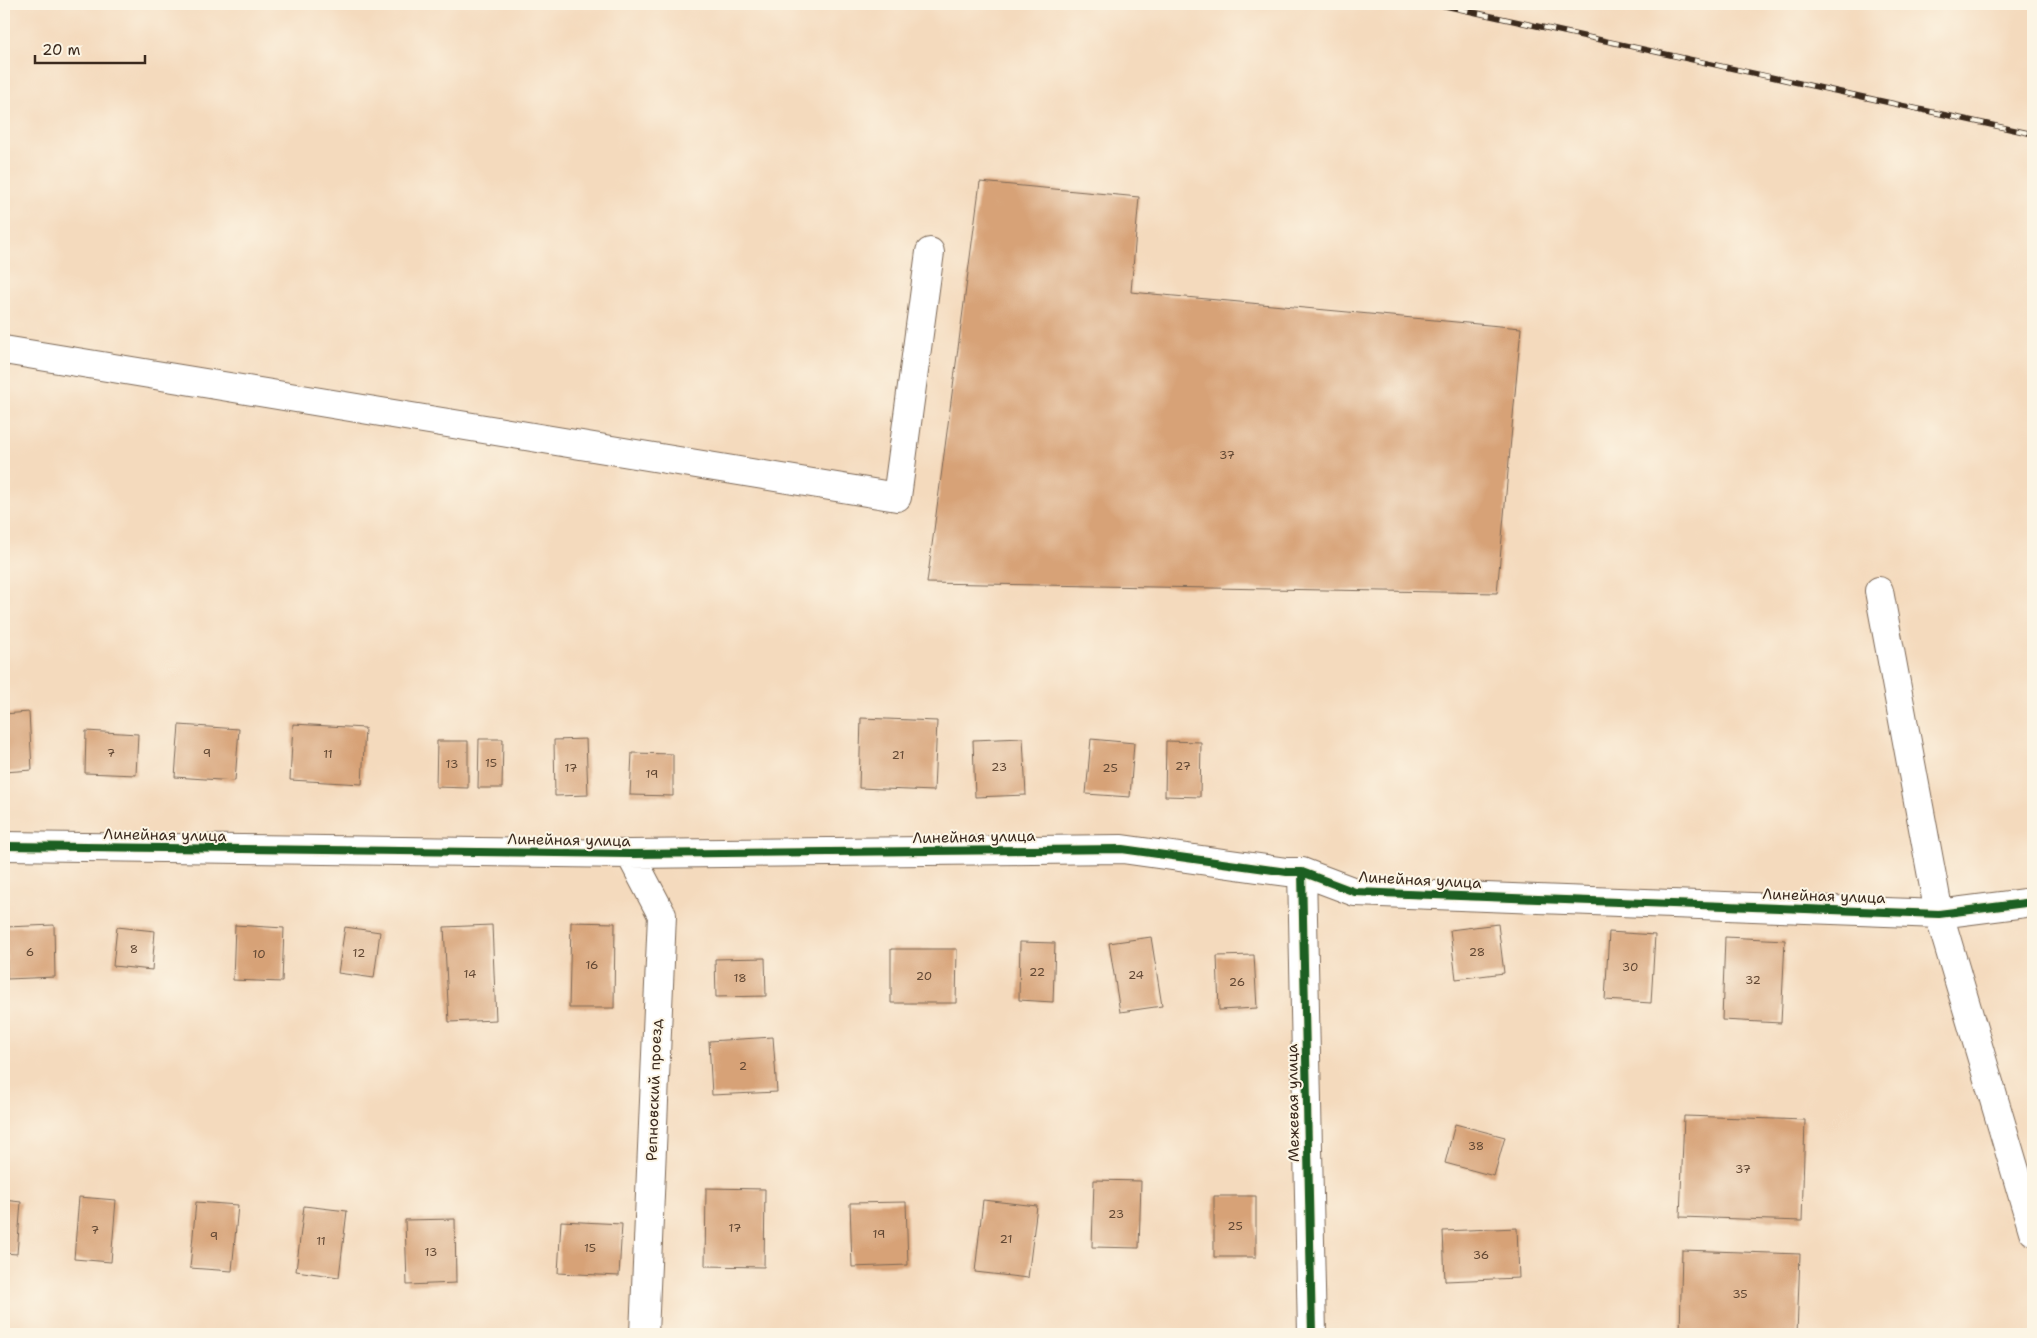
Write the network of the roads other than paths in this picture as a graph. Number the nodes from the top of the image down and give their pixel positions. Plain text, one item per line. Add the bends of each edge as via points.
1 (930, 252) dead end
2 (4, 350) edge
3 (1879, 591) dead end
4 (4, 846) edge
5 (630, 854) junction
6 (1302, 872) junction
7 (2033, 902) edge
8 (1939, 914) junction
9 (2033, 1231) edge
10 (644, 1334) edge
11 (1312, 1334) edge

1 - 2 street via 897,497
3 - 8 street
4 - 5 street, Линейная улица
5 - 6 street, Линейная улица via 1122,849
5 - 10 street, Репновский проезд via 662,915
6 - 8 street, Линейная улица via 1355,892
6 - 11 street, Межевая улица
7 - 8 street, Линейная улица
8 - 9 street

